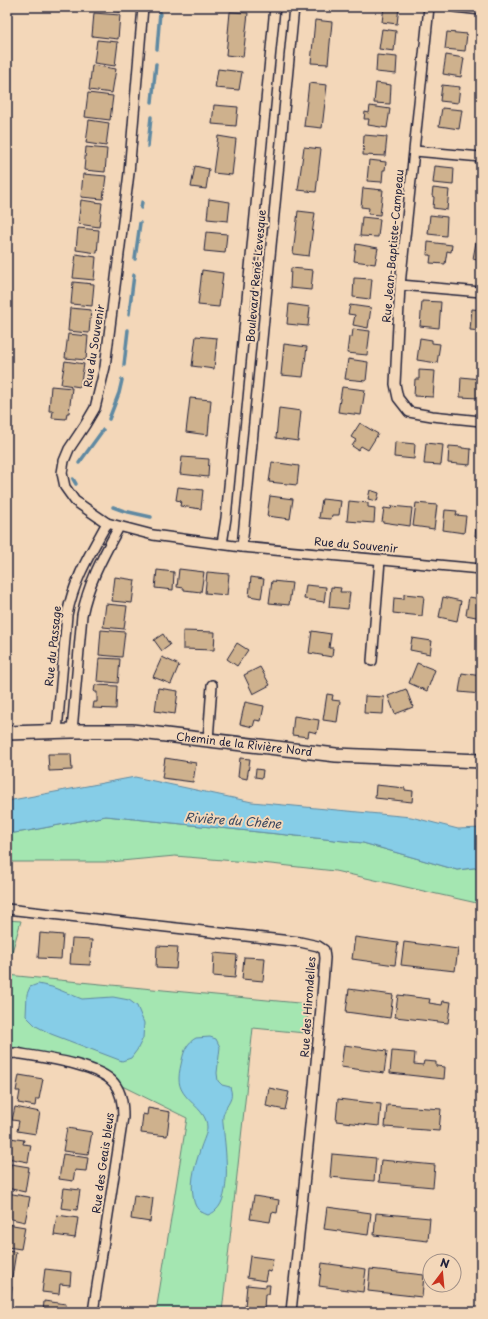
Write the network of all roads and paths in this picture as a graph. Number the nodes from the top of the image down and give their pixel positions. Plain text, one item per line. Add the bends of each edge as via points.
1 (143, 7) edge
2 (274, 7) edge
3 (294, 7) edge
4 (429, 7) edge
5 (455, 7) edge
6 (481, 10) edge
7 (415, 151) junction
8 (481, 157) edge
9 (400, 285) junction
10 (481, 292) edge
11 (481, 421) edge
12 (107, 523) junction
13 (119, 527) junction
14 (222, 544) junction
15 (242, 547) junction
16 (380, 560) junction
17 (481, 569) edge
18 (372, 661) dead end
19 (212, 685) dead end
20 (57, 731) junction
21 (72, 731) junction
22 (7, 733) edge
23 (208, 740) junction
24 (481, 761) edge
25 (7, 909) edge
26 (7, 1054) edge
27 (93, 1312) edge
28 (291, 1312) edge

1 - 12 street, Rue du Souvenir via 129,173 105,367 95,408 69,449 62,472 65,488 74,502
2 - 14 street, Boulevard René-Levesque
3 - 15 street, Boulevard René-Levesque
4 - 7 street, Rue Jean-Baptiste-Campeau
5 - 6 street
7 - 8 street
7 - 9 street, Rue Jean-Baptiste-Campeau
9 - 10 street
9 - 11 street, Rue Jean-Baptiste-Campeau via 395,384 398,398 409,412
12 - 13 street, Rue du Souvenir
12 - 20 street, Rue du Passage via 79,573 70,598
13 - 14 street, Rue du Souvenir via 153,535
13 - 21 street via 94,574 85,598
14 - 15 street, Rue du Souvenir
15 - 16 street, Rue du Souvenir
16 - 17 street, Rue du Souvenir
16 - 18 street
19 - 23 street
20 - 21 street, Chemin de la Rivière Nord
20 - 22 street, Chemin de la Rivière Nord
21 - 23 street, Chemin de la Rivière Nord via 132,731
23 - 24 street, Chemin de la Rivière Nord via 336,755
25 - 28 street, Rue des Hirondelles via 300,942 324,950 312,1120
26 - 27 street, Rue des Geais bleus via 15,1053 62,1061 89,1069 105,1075 114,1082 120,1094 123,1118

